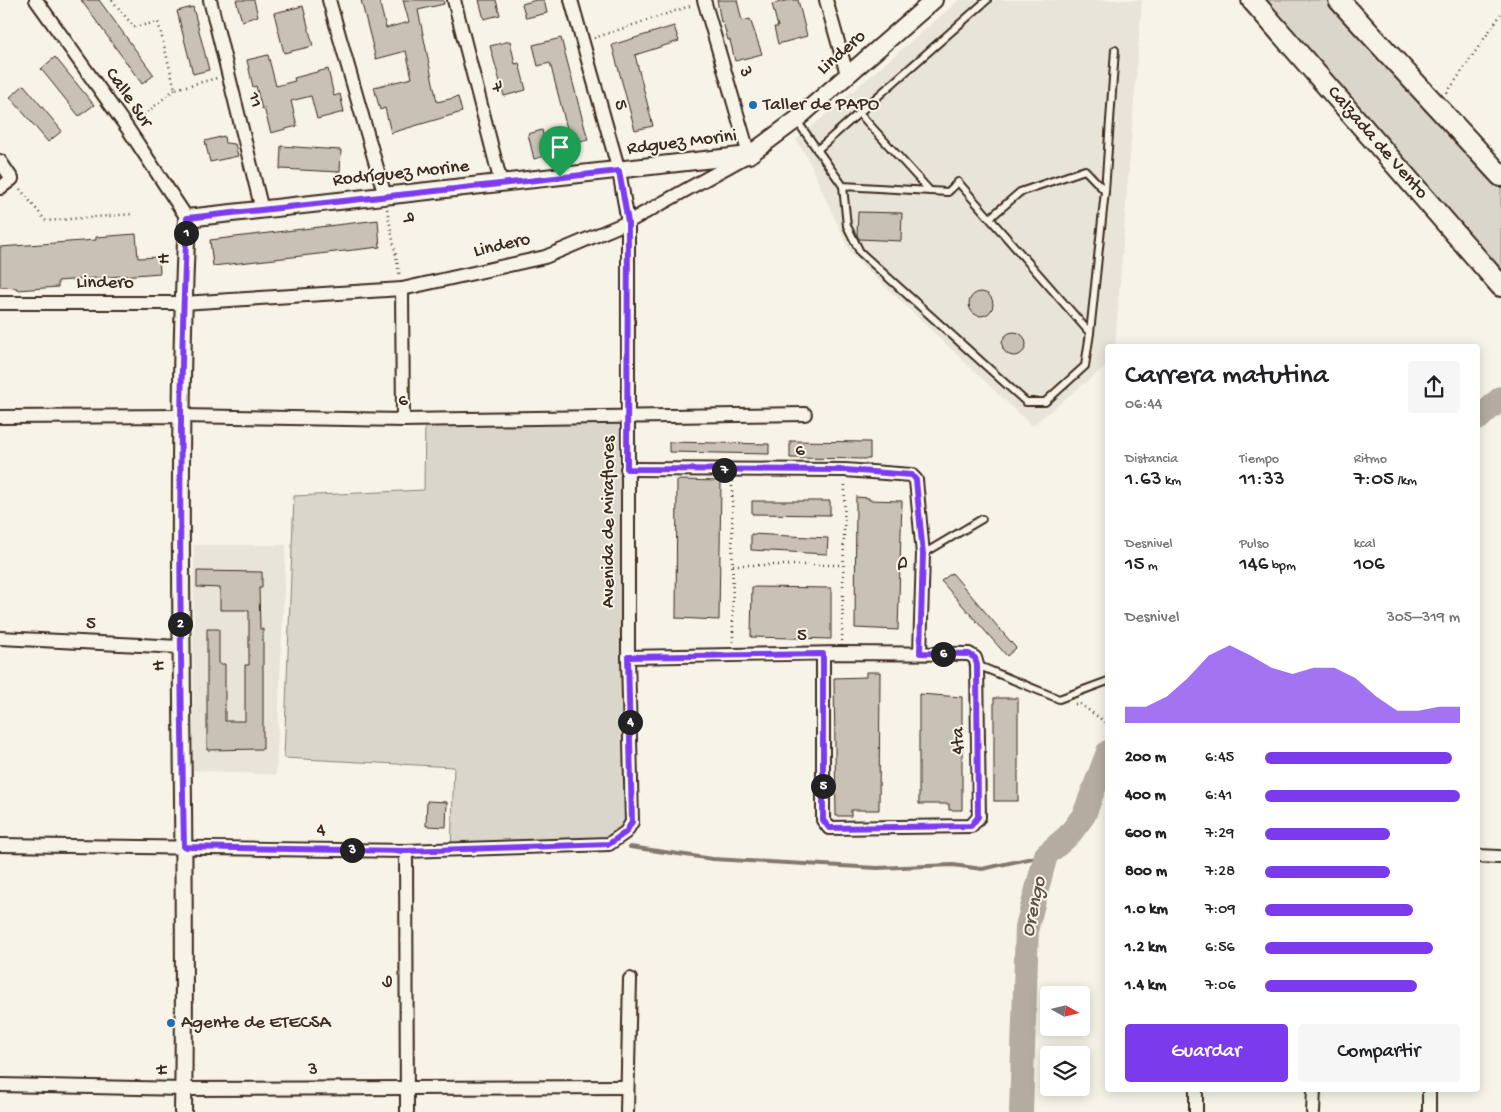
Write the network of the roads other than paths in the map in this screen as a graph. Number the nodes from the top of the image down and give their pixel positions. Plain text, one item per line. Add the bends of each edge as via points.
1 (36, 0) edge
2 (210, 0) edge
3 (329, 0) edge
4 (454, 0) edge
5 (571, 0) edge
6 (826, 0) edge
7 (934, 0) edge
8 (987, 0) edge
9 (1252, 0) edge
10 (1339, 0) edge
11 (704, 1) edge
12 (1115, 50) dead end
13 (847, 74) junction
14 (859, 113) junction
15 (796, 120) junction
16 (817, 150) junction
17 (749, 155) junction
18 (0, 161) edge
19 (619, 171) junction
20 (1501, 176) edge
21 (501, 183) junction
22 (843, 186) junction
23 (0, 188) edge
24 (930, 191) junction
25 (1105, 191) junction
26 (385, 196) junction
27 (262, 210) junction
28 (187, 218) junction
29 (990, 218) junction
30 (628, 222) junction
31 (1501, 286) edge
32 (402, 289) junction
33 (0, 303) edge
34 (183, 303) junction
35 (1090, 333) junction
36 (806, 414) dead end
37 (182, 416) junction
38 (0, 418) edge
39 (628, 418) junction
40 (403, 420) junction
41 (627, 469) junction
42 (912, 475) joint
43 (982, 519) dead end
44 (923, 554) junction
45 (0, 638) edge
46 (180, 647) junction
47 (920, 653) junction
48 (823, 654) junction
49 (628, 657) junction
50 (976, 662) junction
51 (1105, 682) edge
52 (632, 822) joint
53 (0, 845) edge
54 (184, 847) junction
55 (406, 851) junction
56 (1480, 856) edge
57 (1499, 857) dead end
58 (630, 979) dead end
59 (0, 1085) edge
60 (627, 1087) junction
61 (406, 1088) junction
62 (183, 1089) junction
63 (1196, 1092) edge
64 (1314, 1092) edge
65 (1429, 1092) edge
66 (183, 1112) edge
67 (406, 1112) edge
68 (627, 1112) edge
69 (1196, 1112) edge
70 (1313, 1112) edge
71 (1429, 1112) edge

1 - 28 street, Calle Sur
2 - 27 street, 11
3 - 26 street, 9
4 - 21 street, 7
5 - 19 street, 5
6 - 13 street
7 - 13 street, Lindero
8 - 14 lane
9 - 31 main road, Calzada de Vento
10 - 20 main road
11 - 17 street, 3
12 - 25 lane
13 - 15 street, Lindero
14 - 16 lane
14 - 24 lane
15 - 16 lane
15 - 17 street, Lindero
16 - 22 lane
17 - 19 street, Rdguez Morini
17 - 30 street, Lindero
18 - 23 street via 12,178
19 - 21 street, Rodríguez Morine
19 - 30 street, 5
21 - 26 street, Rodríguez Morine
22 - 24 lane
22 - 35 lane via 847,226 860,252 1026,402 1045,402 1084,366
24 - 29 lane via 948,192 958,182
25 - 29 lane via 1085,170 1020,192
25 - 35 lane
26 - 27 street, Rodríguez Morine
27 - 28 street, Rodríguez Morine
28 - 34 street, H
29 - 35 lane
30 - 32 street, Lindero via 545,257
30 - 39 street, Avenida de Miraflores
32 - 34 street, Lindero
32 - 40 street
33 - 34 street, Lindero
34 - 37 street, H
36 - 39 street, 6
37 - 38 street, 6
37 - 40 street, 6
37 - 46 street, H
39 - 40 street, 6
39 - 41 street, Avenida de Miraflores
41 - 42 street, 6 via 845,470
41 - 49 street, Avenida de Miraflores
42 - 44 street, D via 916,480
43 - 44 lane
44 - 47 street, D
45 - 46 street, 5
46 - 54 street, H
47 - 48 street, 5
47 - 50 street, 5 via 969,654
48 - 49 street, 5
48 - 50 street, 4ta via 823,820 829,828 971,826 976,822
49 - 52 street, Avenida de Miraflores
50 - 51 lane via 1059,699
52 - 55 street, 4 via 626,832 609,844
53 - 54 street, 4
54 - 55 street, 4
54 - 62 street, H
55 - 61 street, G
56 - 57 street
58 - 60 street
59 - 62 street, 3
60 - 61 street, 3
60 - 68 street
61 - 62 street, 3
61 - 67 street, G
62 - 66 street, H
63 - 69 street
64 - 70 street
65 - 71 street

